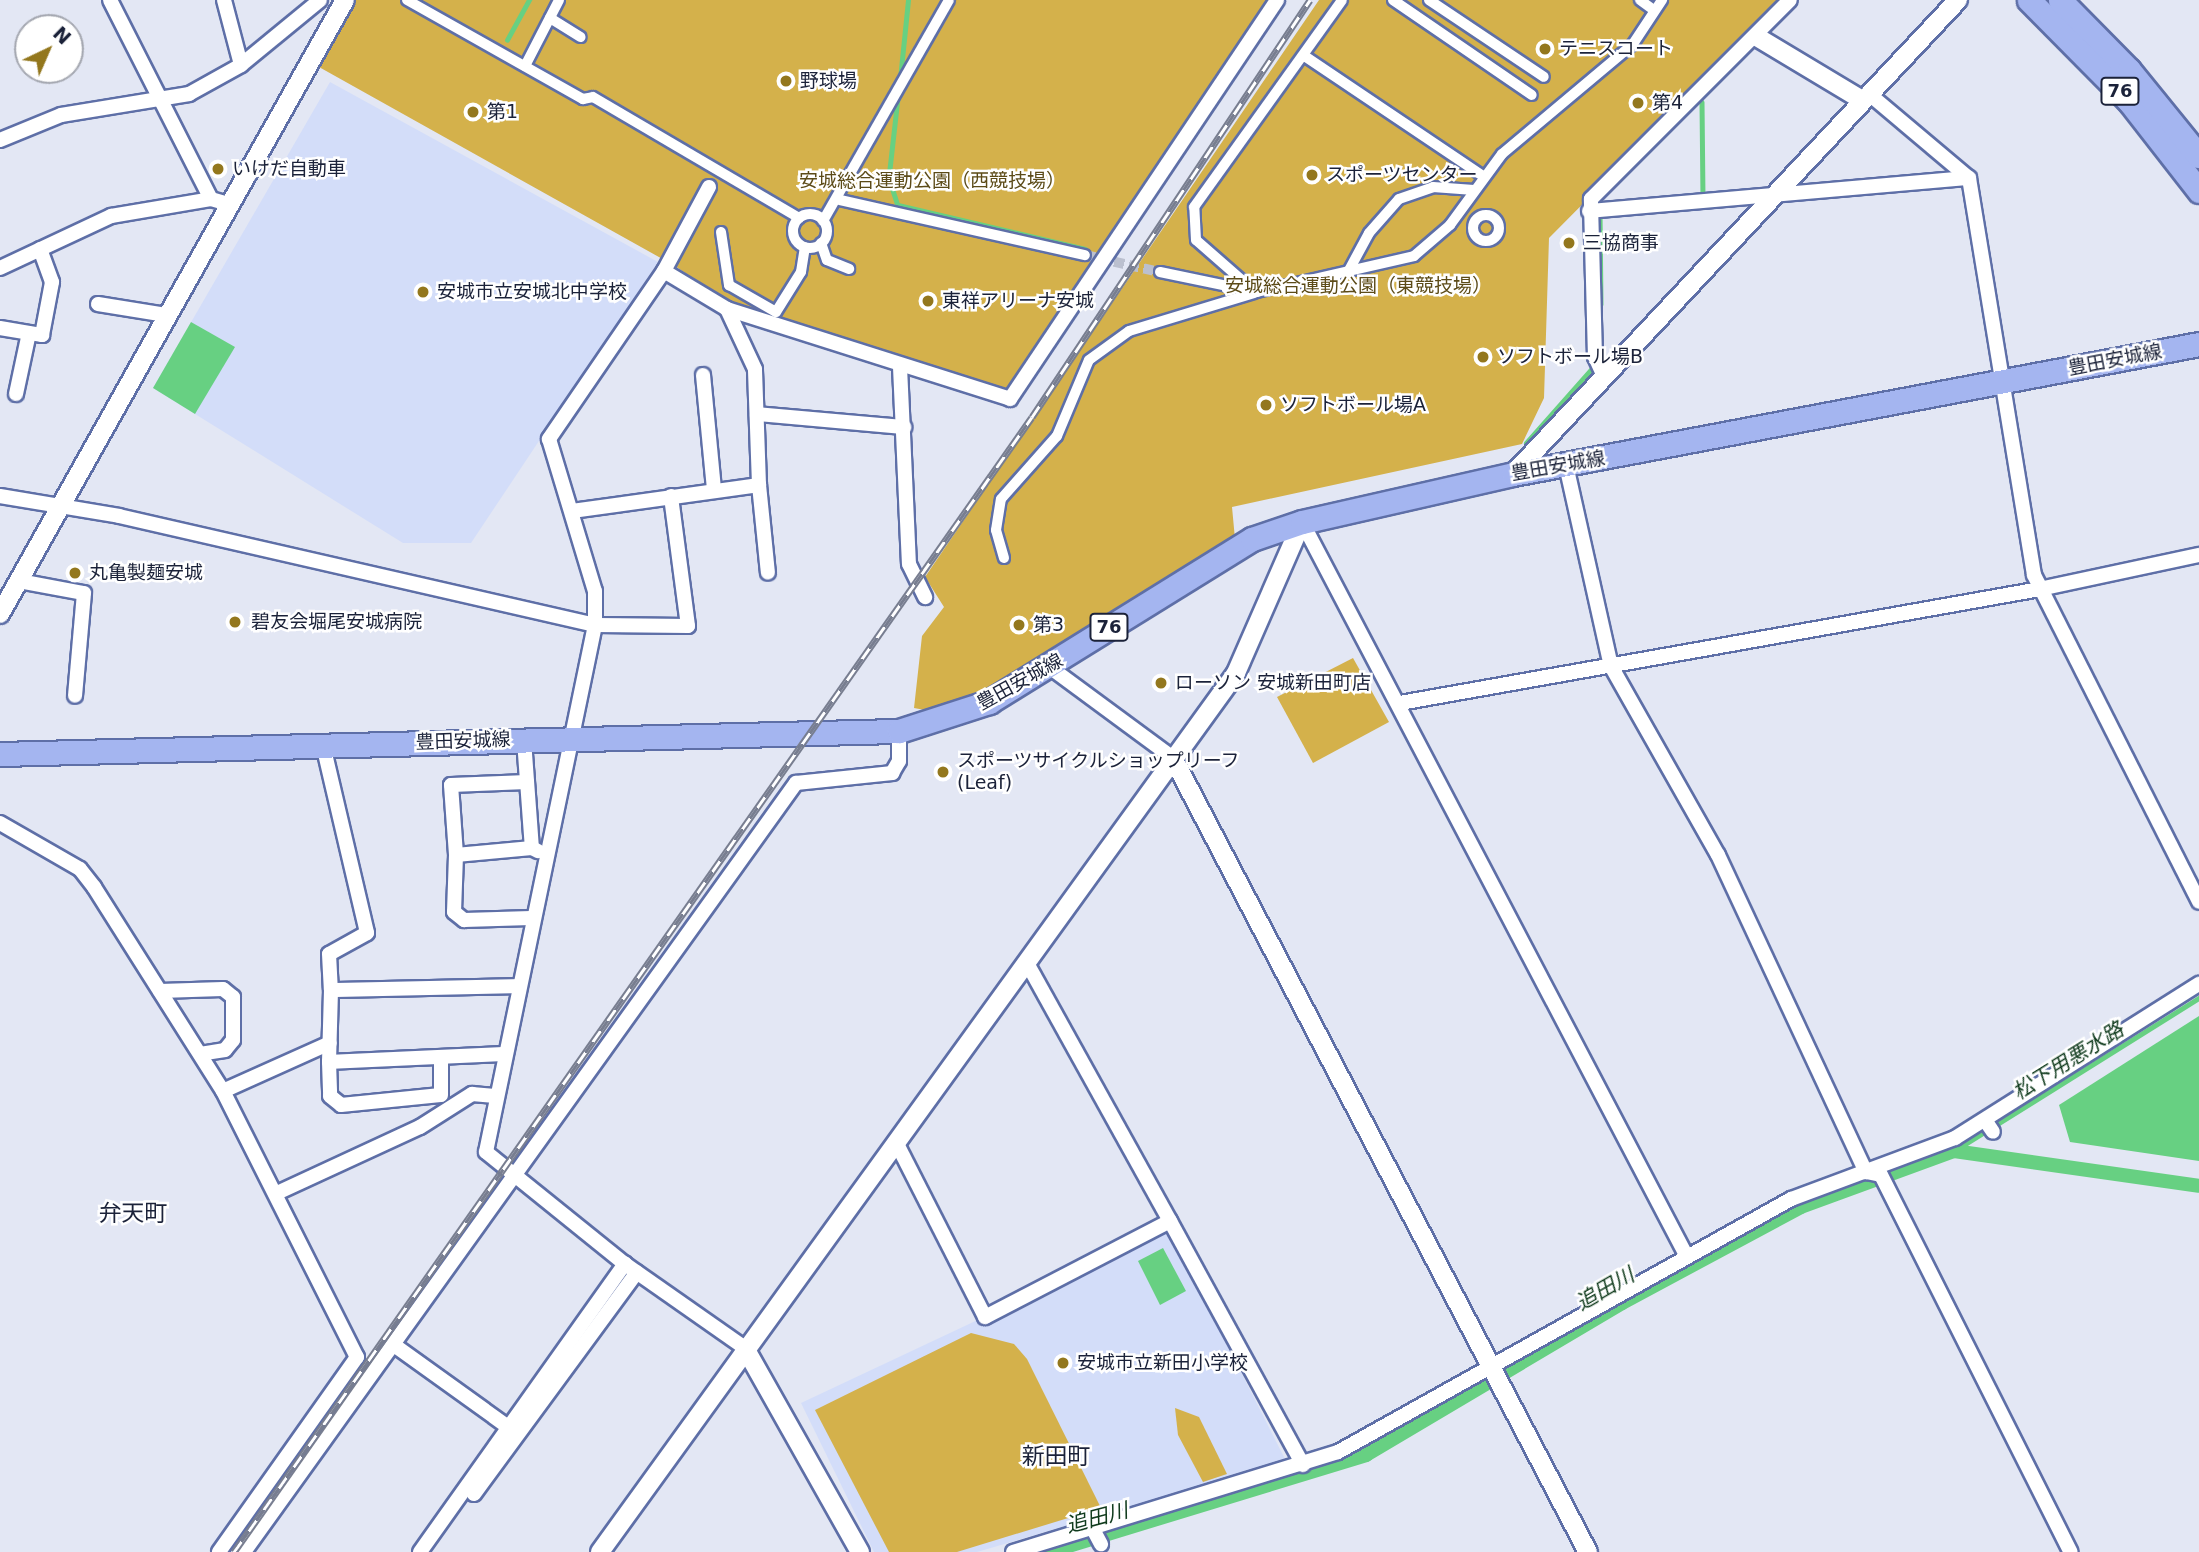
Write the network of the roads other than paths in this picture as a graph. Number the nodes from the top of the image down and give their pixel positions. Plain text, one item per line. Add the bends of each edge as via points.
1 (110, 0) edge
2 (224, 0) edge
3 (320, 0) edge
4 (345, 0) edge
5 (407, 0) edge
6 (559, 0) edge
7 (949, 0) edge
8 (1277, 0) edge
9 (1342, 0) edge
10 (1393, 0) edge
11 (1429, 0) edge
12 (1640, 0) edge
13 (1662, 0) edge
14 (1790, 0) edge
15 (1958, 0) edge
16 (2029, 0) edge
17 (2060, 0) edge
18 (1654, 10) junction
19 (550, 18) junction
20 (1758, 33) junction
21 (580, 37) dead end
22 (1306, 57) junction
23 (241, 65) junction
24 (525, 66) junction
25 (1544, 77) dead end
26 (1532, 95) dead end
27 (165, 97) junction
28 (1865, 97) junction
29 (0, 139) edge
30 (2199, 156) edge
31 (1483, 176) junction
32 (1969, 178) junction
33 (709, 187) dead end
34 (1474, 190) junction
35 (2199, 191) edge
36 (1769, 198) junction
37 (211, 199) junction
38 (840, 200) junction
39 (229, 204) junction
40 (1590, 211) junction
41 (799, 218) junction
42 (823, 221) junction
43 (721, 232) dead end
44 (821, 243) junction
45 (805, 247) junction
46 (40, 249) junction
47 (1085, 255) tunnel mouth
48 (0, 268) edge
49 (849, 269) dead end
50 (664, 271) junction
51 (1160, 272) tunnel mouth
52 (1348, 272) junction
53 (1257, 292) junction
54 (98, 304) dead end
55 (727, 309) junction
56 (166, 315) junction
57 (0, 328) edge
58 (29, 332) junction
59 (2199, 344) edge
60 (900, 366) junction
61 (1602, 372) junction
62 (703, 375) dead end
63 (2005, 381) junction
64 (16, 394) dead end
65 (757, 414) junction
66 (904, 426) junction
67 (1566, 465) junction
68 (1513, 474) junction
69 (760, 485) junction
70 (714, 489) junction
71 (0, 496) edge
72 (671, 496) junction
73 (62, 504) junction
74 (572, 511) junction
75 (1302, 522) junction
76 (2199, 555) edge
77 (1004, 558) dead end
78 (768, 573) dead end
79 (19, 580) junction
80 (2040, 589) junction
81 (925, 597) dead end
82 (0, 614) edge
83 (595, 625) junction
84 (1611, 666) junction
85 (1051, 668) junction
86 (75, 696) dead end
87 (1400, 703) junction
88 (899, 731) junction
89 (572, 738) junction
90 (524, 740) junction
91 (323, 746) junction
92 (0, 754) edge
93 (1173, 758) junction
94 (527, 782) junction
95 (0, 823) edge
96 (539, 851) junction
97 (456, 855) junction
98 (2199, 902) edge
99 (531, 918) junction
100 (1027, 963) junction
101 (2199, 984) edge
102 (516, 986) junction
103 (331, 990) junction
104 (160, 991) junction
105 (330, 1043) junction
106 (200, 1054) junction
107 (502, 1054) junction
108 (441, 1058) junction
109 (329, 1062) junction
110 (223, 1091) junction
111 (495, 1096) junction
112 (897, 1144) junction
113 (517, 1176) junction
114 (1878, 1177) junction
115 (277, 1193) junction
116 (1170, 1222) junction
117 (1686, 1255) junction
118 (631, 1268) junction
119 (394, 1345) junction
120 (745, 1348) junction
121 (1497, 1372) junction
122 (514, 1431) junction
123 (1303, 1465) junction
124 (219, 1552) edge
125 (244, 1552) edge
126 (420, 1552) edge
127 (432, 1552) edge
128 (600, 1552) edge
129 (860, 1552) edge
130 (1013, 1552) edge
131 (1588, 1552) edge
132 (2071, 1552) edge

1 - 27 street
2 - 23 street
3 - 23 street
4 - 39 street
5 - 24 street
6 - 19 street
7 - 38 street
8 - 60 street via 1010,399
9 - 22 street
10 - 26 street
11 - 25 street
12 - 18 street
13 - 18 street
14 - 20 street
15 - 28 street
16 - 35 main road, 76 via 2129,101
17 - 30 main road, 76 via 2129,69
18 - 31 street via 1613,64 1539,120
19 - 21 street
19 - 24 street
20 - 28 street
20 - 40 street via 1591,199
22 - 31 street
22 - 53 street via 1194,207 1196,240
23 - 27 street via 189,94
24 - 41 street via 583,99 593,97
27 - 29 street via 61,115
27 - 37 street
28 - 32 street
28 - 36 street
31 - 34 street
32 - 36 street
32 - 63 street
33 - 50 street
34 - 52 street via 1450,225 1414,256
34 - 52 street via 1433,187 1399,199 1368,233
36 - 40 street
36 - 61 street
37 - 39 street
37 - 46 street via 111,216
38 - 42 street
38 - 47 street
39 - 56 street
40 - 61 street via 1595,358
41 - 42 street via 812,214
41 - 45 street via 793,236
42 - 44 street
43 - 45 street via 729,285 776,312 801,272
44 - 45 street
44 - 49 street via 827,260
46 - 48 street
46 - 58 street via 52,282 42,335
50 - 55 street
50 - 74 street via 549,439
51 - 53 street
52 - 53 street
53 - 77 street via 1129,331 1089,360 1057,436 998,506
54 - 56 street
55 - 60 street
55 - 65 street via 755,369
56 - 73 street
57 - 58 street
58 - 64 street
59 - 63 main road, 豊田安城線 / 76
60 - 66 street
61 - 68 street
62 - 70 street
63 - 67 main road, 豊田安城線 / 76
63 - 80 street
65 - 66 street
65 - 69 street
66 - 81 street via 909,564
67 - 68 main road, 豊田安城線 / 76
67 - 84 street
68 - 75 main road, 豊田安城線 / 76
69 - 70 street
69 - 78 street
70 - 72 street
71 - 73 street
72 - 74 street
72 - 83 street via 688,626
73 - 79 street
73 - 83 street
74 - 83 street via 595,591
75 - 85 main road, 豊田安城線 / 76 via 1252,539
75 - 87 street
75 - 93 street via 1236,673
76 - 80 street
79 - 82 street
79 - 86 street via 83,593
80 - 84 street
80 - 98 street
83 - 89 street
84 - 87 street
84 - 114 street via 1718,855
85 - 88 main road, 豊田安城線 / 76 via 989,702
85 - 93 street
87 - 117 street via 1496,901
88 - 89 main road, 豊田安城線 / 76
88 - 113 street via 899,761 892,773 796,783
89 - 90 main road, 豊田安城線 / 76
89 - 96 street
90 - 91 main road, 豊田安城線 / 76
90 - 94 street
91 - 92 main road, 豊田安城線 / 76
91 - 103 street via 367,933 329,954
93 - 100 street
93 - 121 street
94 - 96 street
94 - 97 street via 451,785
95 - 104 street via 80,869
96 - 97 street
96 - 99 street
97 - 99 street via 454,912 464,920
99 - 102 street
100 - 112 street
100 - 116 street
101 - 114 street via 1988,1125
102 - 103 street
102 - 107 street
103 - 105 street
104 - 106 street
104 - 106 street via 223,989 233,996 233,1040 225,1050
105 - 109 street
105 - 110 street
106 - 110 street
107 - 108 street
107 - 111 street
108 - 109 street
108 - 109 street via 441,1095 341,1105 330,1096
110 - 115 street
111 - 113 street via 486,1153
111 - 115 street via 472,1094 420,1128
112 - 116 street via 985,1317
112 - 120 street
113 - 118 street
113 - 119 street
114 - 117 street via 1791,1199
114 - 132 street
115 - 124 street via 356,1357
116 - 123 street
117 - 121 street
118 - 120 street
118 - 122 street
119 - 122 street
119 - 125 street
120 - 128 street
120 - 129 street
121 - 123 street
121 - 131 street
122 - 126 street
122 - 127 street
123 - 130 street via 1097,1537

